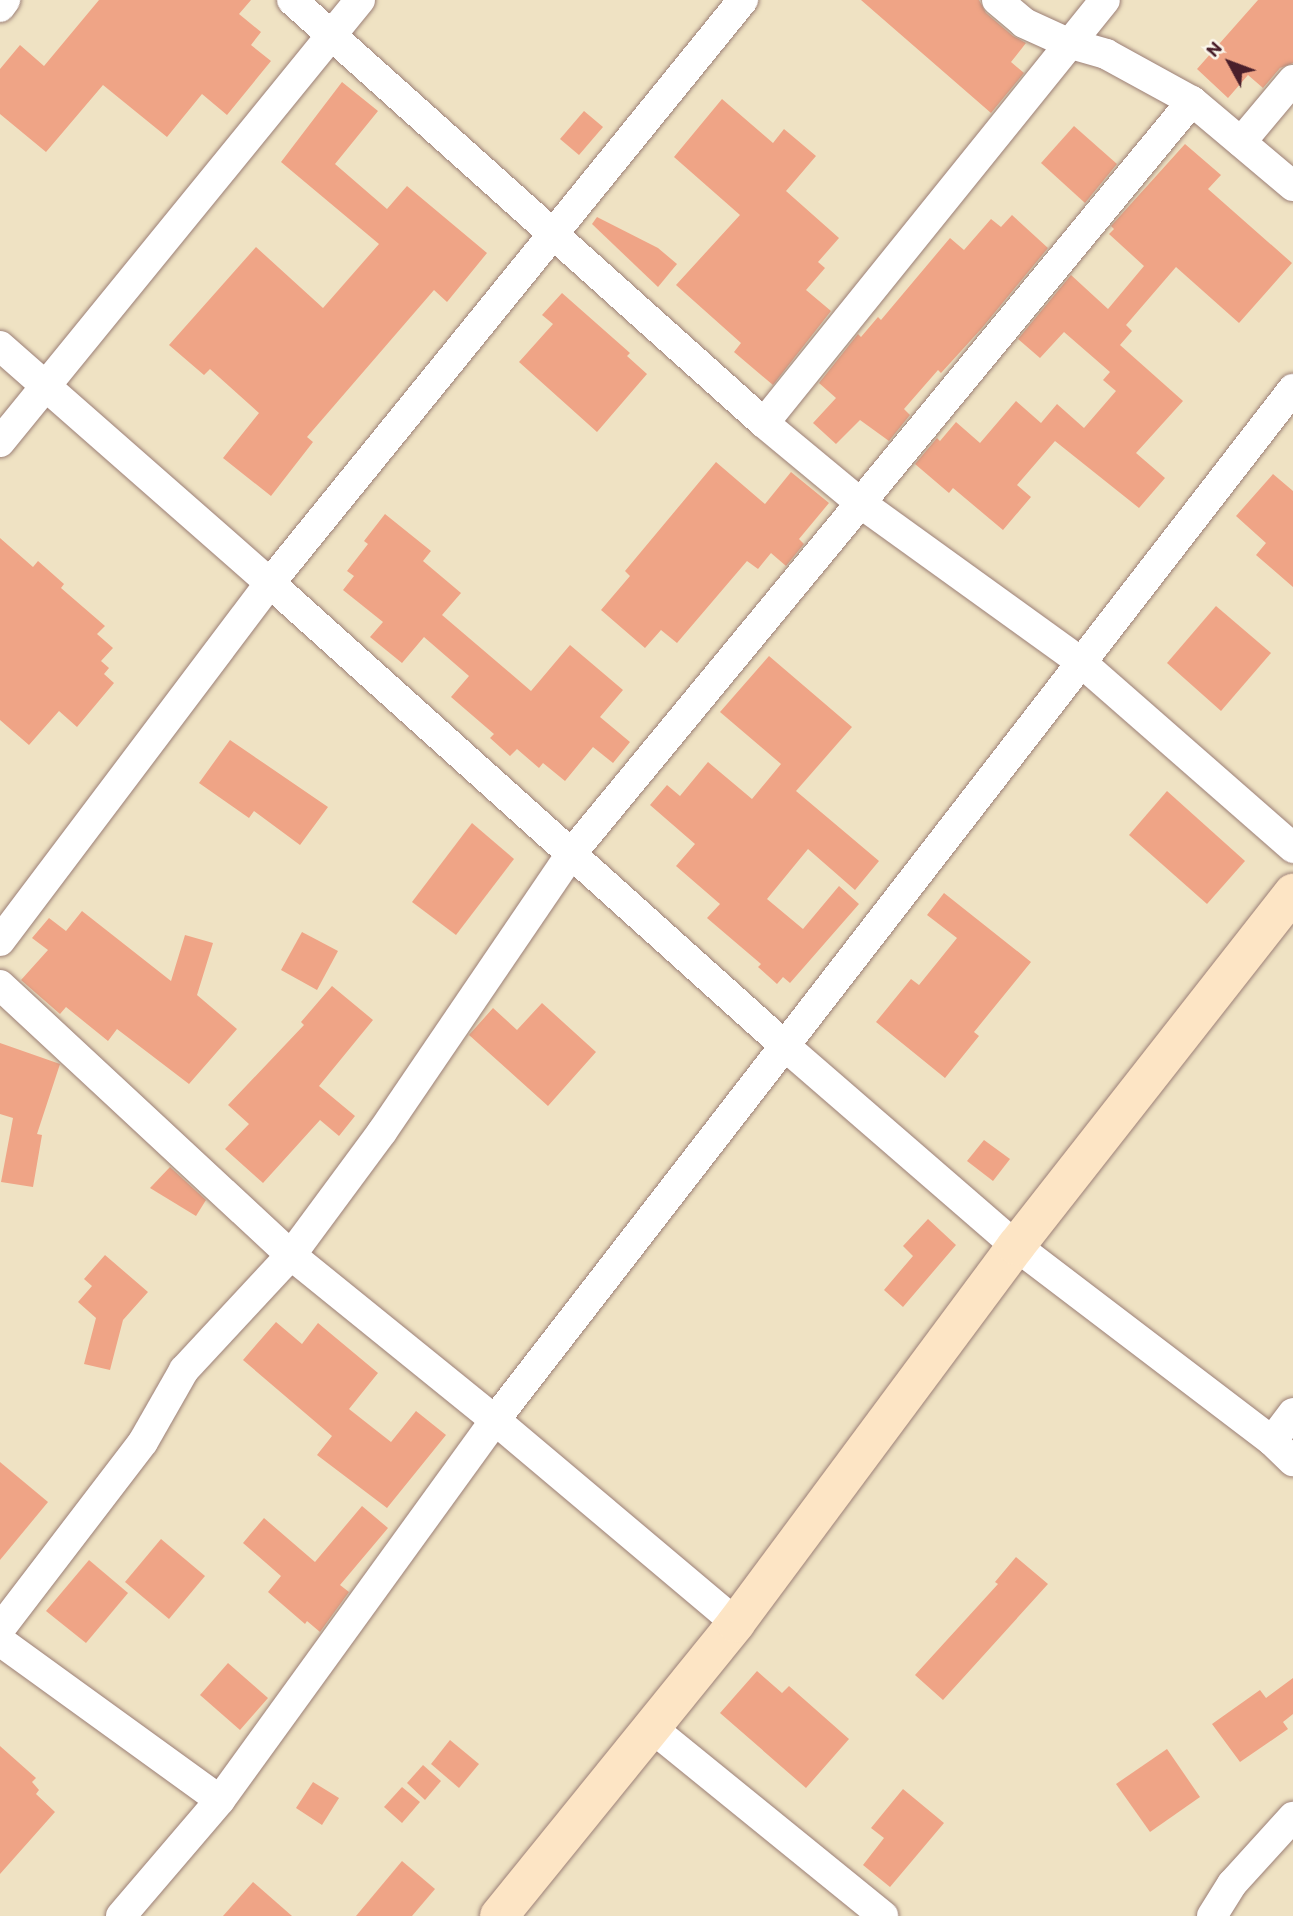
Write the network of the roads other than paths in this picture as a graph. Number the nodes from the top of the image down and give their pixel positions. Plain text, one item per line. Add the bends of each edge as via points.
1 (5, 0) edge
2 (292, 0) edge
3 (360, 0) edge
4 (743, 0) edge
5 (997, 0) edge
6 (1105, 0) edge
7 (0, 7) edge
8 (332, 33) junction
9 (1068, 43) junction
10 (1293, 80) edge
11 (1192, 101) junction
12 (1241, 142) junction
13 (1293, 186) edge
14 (550, 234) junction
15 (0, 346) edge
16 (44, 385) junction
17 (1293, 389) edge
18 (764, 424) junction
19 (0, 442) edge
20 (859, 502) junction
21 (270, 583) junction
22 (1082, 663) junction
23 (1293, 848) edge
24 (571, 855) junction
25 (1293, 893) edge
26 (0, 941) edge
27 (0, 985) edge
28 (786, 1047) junction
29 (1016, 1246) junction
30 (291, 1255) junction
31 (1293, 1413) edge
32 (495, 1420) junction
33 (1282, 1451) edge
34 (736, 1623) junction
35 (0, 1629) edge
36 (0, 1641) edge
37 (652, 1728) junction
38 (220, 1800) junction
39 (1293, 1817) edge
40 (121, 1916) edge
41 (499, 1916) edge
42 (883, 1916) edge
43 (1212, 1916) edge

1 - 7 street
2 - 8 street
3 - 8 street
4 - 14 street
5 - 9 street via 1024,23
6 - 9 street
8 - 14 street
8 - 16 street
9 - 11 street via 1107,54
9 - 18 street
10 - 12 street
11 - 12 street
11 - 20 street
12 - 13 street
14 - 18 street
14 - 21 street
15 - 16 street
16 - 19 street
16 - 21 street
17 - 22 street
18 - 20 street
20 - 22 street
20 - 24 street
21 - 24 street
21 - 26 street
22 - 23 street
22 - 28 street
24 - 28 street
24 - 30 street via 382,1132
25 - 29 main road
27 - 30 street
28 - 29 street
28 - 32 street
29 - 33 street
29 - 34 main road
30 - 32 street
30 - 35 street via 184,1370 142,1442
31 - 33 street
32 - 34 street
32 - 38 street
34 - 37 main road
36 - 38 street
37 - 41 main road
37 - 42 street
38 - 40 street
39 - 43 street via 1232,1884

